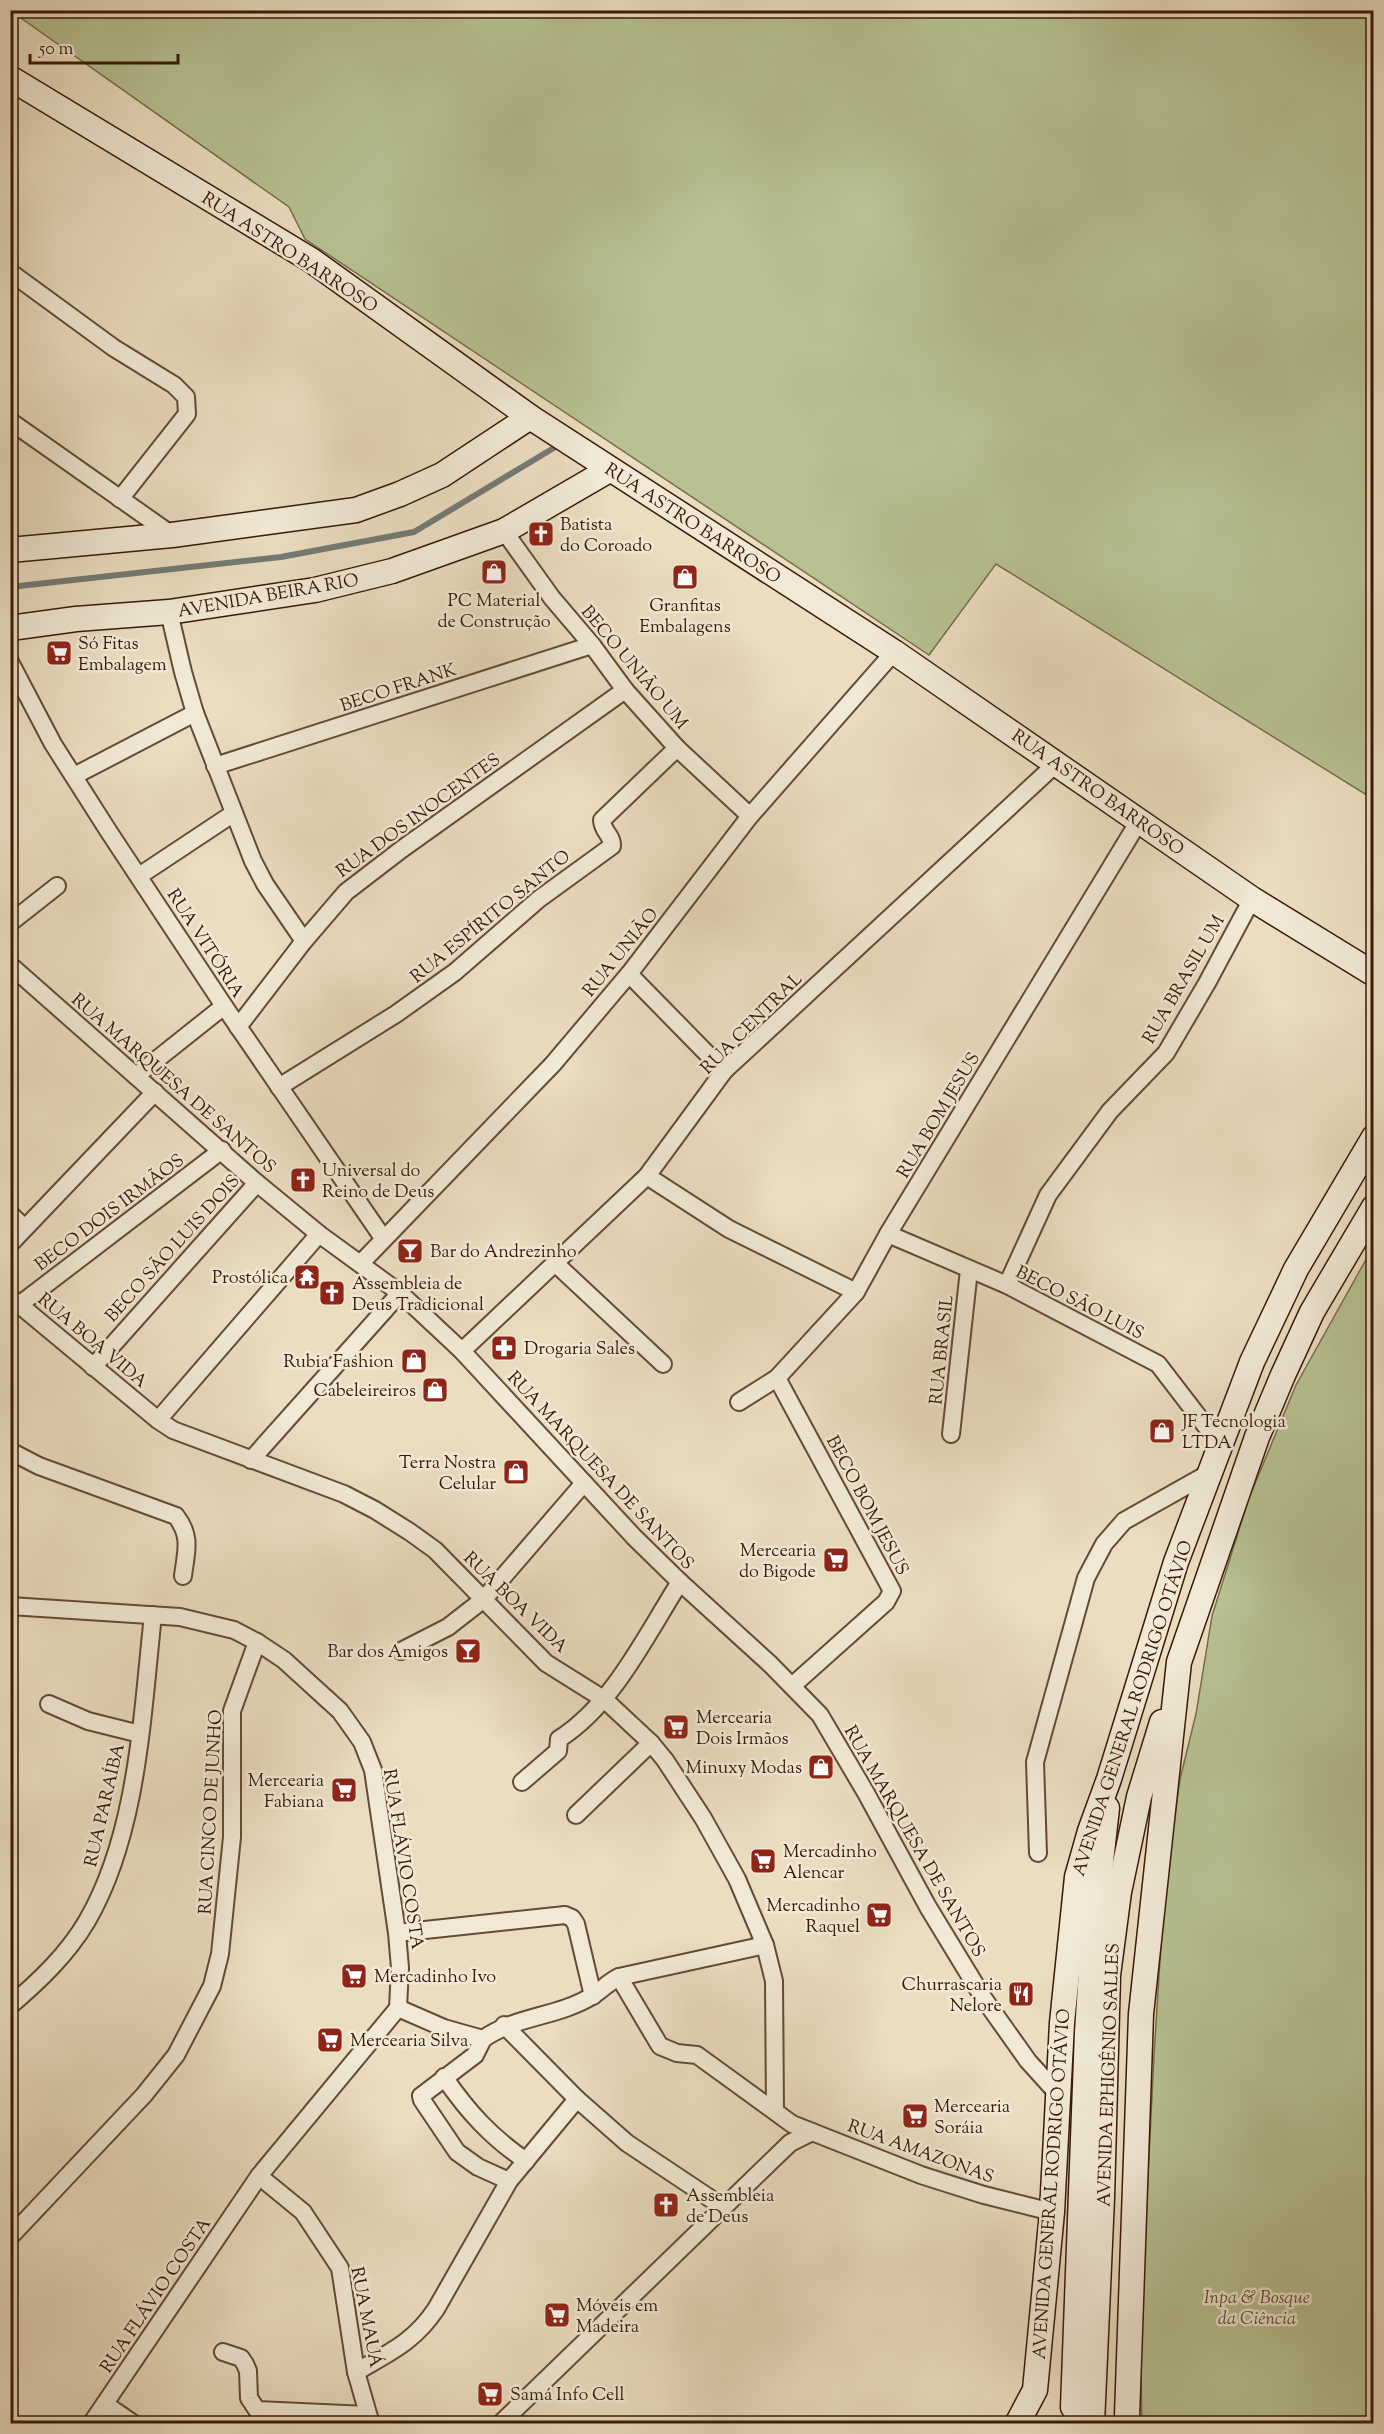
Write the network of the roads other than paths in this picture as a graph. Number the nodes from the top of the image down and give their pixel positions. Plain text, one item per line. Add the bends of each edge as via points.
1 (10, 78) edge
2 (10, 272) edge
3 (530, 417) junction
4 (10, 421) edge
5 (609, 470) junction
6 (120, 499) junction
7 (504, 531) junction
8 (172, 535) junction
9 (10, 550) edge
10 (169, 612) junction
11 (10, 628) edge
12 (592, 645) junction
13 (894, 652) junction
14 (10, 662) edge
15 (625, 690) junction
16 (195, 713) junction
17 (677, 748) junction
18 (1057, 763) junction
19 (215, 766) junction
20 (74, 776) junction
21 (234, 813) junction
22 (750, 816) junction
23 (1138, 821) junction
24 (139, 876) junction
25 (57, 886) dead end
26 (1252, 899) junction
27 (10, 923) edge
28 (304, 940) junction
29 (10, 965) edge
30 (629, 974) junction
31 (1374, 974) edge
32 (224, 1006) junction
33 (238, 1027) junction
34 (724, 1071) junction
35 (136, 1076) junction
36 (279, 1087) junction
37 (155, 1092) junction
38 (1374, 1137) edge
39 (222, 1150) junction
40 (647, 1176) junction
41 (257, 1183) junction
42 (1374, 1208) edge
43 (10, 1214) edge
44 (25, 1228) junction
45 (319, 1234) junction
46 (888, 1234) junction
47 (383, 1239) junction
48 (10, 1244) edge
49 (361, 1263) junction
50 (556, 1264) junction
51 (969, 1269) junction
52 (1007, 1285) junction
53 (856, 1292) junction
54 (400, 1293) junction
55 (15, 1301) edge
56 (462, 1351) junction
57 (663, 1364) dead end
58 (93, 1366) junction
59 (777, 1378) junction
60 (739, 1402) dead end
61 (158, 1420) junction
62 (951, 1434) dead end
63 (1221, 1446) junction
64 (10, 1451) edge
65 (251, 1460) junction
66 (1211, 1473) junction
67 (584, 1483) junction
68 (183, 1576) dead end
69 (680, 1582) junction
70 (484, 1599) junction
71 (10, 1606) edge
72 (153, 1615) junction
73 (257, 1642) junction
74 (401, 1651) dead end
75 (1179, 1662) junction
76 (792, 1686) junction
77 (605, 1700) junction
78 (49, 1704) dead end
79 (140, 1734) junction
80 (651, 1743) junction
81 (1109, 1779) junction
82 (522, 1782) dead end
83 (576, 1815) dead end
84 (1038, 1853) dead end
85 (397, 1933) junction
86 (765, 1945) junction
87 (619, 1977) junction
88 (593, 1996) junction
89 (10, 2006) edge
90 (398, 2008) junction
91 (504, 2025) junction
92 (483, 2038) junction
93 (444, 2076) junction
94 (1057, 2093) junction
95 (577, 2099) junction
96 (775, 2109) junction
97 (812, 2132) junction
98 (526, 2161) junction
99 (259, 2176) junction
100 (509, 2181) junction
101 (723, 2207) junction
102 (1052, 2212) junction
103 (10, 2238) edge
104 (223, 2352) dead end
105 (356, 2372) junction
106 (1035, 2390) junction
107 (105, 2404) junction
108 (1073, 2407) dead end
109 (277, 2418) edge
110 (369, 2419) edge
111 (1127, 2421) edge
112 (91, 2424) edge
113 (134, 2424) edge
114 (500, 2424) edge
115 (1017, 2424) edge
116 (1032, 2424) edge
117 (1092, 2424) edge

1 - 3 main road, RUA ASTRO BARROSO via 310,260
2 - 6 street via 186,397 187,414
3 - 5 main road, RUA ASTRO BARROSO
3 - 8 main road via 442,475 356,510
4 - 6 street
5 - 7 main road, AVENIDA BEIRA RIO
5 - 13 main road, RUA ASTRO BARROSO
6 - 8 street
7 - 10 main road, AVENIDA BEIRA RIO via 392,571 315,590
7 - 12 street, BECO UNIÃO UM
8 - 9 main road
10 - 11 main road, AVENIDA BEIRA RIO
10 - 16 street
12 - 15 street, BECO UNIÃO UM
12 - 19 street, BECO FRANK
13 - 18 main road, RUA ASTRO BARROSO
13 - 22 street, RUA UNIÃO
14 - 20 street, RUA VITÓRIA
15 - 17 street, BECO UNIÃO UM
15 - 28 street, RUA DOS INOCENTES via 346,892
16 - 19 street
16 - 20 street
17 - 22 street, BECO UNIÃO UM
17 - 36 street, RUA ESPÍRITO SANTO via 602,820 612,846 538,899 455,972
18 - 23 main road, RUA ASTRO BARROSO
18 - 34 street, RUA CENTRAL
19 - 21 street
20 - 24 street, RUA VITÓRIA
21 - 24 street
21 - 28 street via 253,861
22 - 30 street, RUA UNIÃO
23 - 26 main road, RUA ASTRO BARROSO
23 - 46 street, RUA BOM JESUS
24 - 32 street, RUA VITÓRIA
25 - 27 street
26 - 31 main road, RUA ASTRO BARROSO
26 - 52 street, RUA BRASIL UM via 1166,1053 1110,1111 1048,1195
28 - 33 street, RUA DOS INOCENTES
29 - 35 street, RUA MARQUESA DE SANTOS
30 - 34 street
30 - 47 street, RUA UNIÃO via 553,1064
32 - 33 street, RUA VITÓRIA
32 - 35 street
33 - 36 street, RUA VITÓRIA
34 - 40 street, RUA CENTRAL
35 - 37 street, RUA MARQUESA DE SANTOS
36 - 47 street, RUA VITÓRIA
37 - 39 street, RUA MARQUESA DE SANTOS
37 - 44 street
38 - 63 main road, AVENIDA GENERAL RODRIGO OTÁVIO via 1296,1269 1252,1362
39 - 41 street, RUA MARQUESA DE SANTOS
39 - 55 street, BECO DOIS IRMÃOS
40 - 50 street, RUA CENTRAL
40 - 53 street via 729,1229
41 - 45 street, RUA MARQUESA DE SANTOS
41 - 58 street, BECO SÃO LUIS DOIS
42 - 75 main road, AVENIDA GENERAL RODRIGO OTÁVIO via 1312,1312 1283,1375 1257,1437
43 - 44 street
44 - 48 street
45 - 49 street, RUA MARQUESA DE SANTOS
45 - 61 street
46 - 51 street, BECO SÃO LUIS
46 - 53 street, RUA BOM JESUS
47 - 49 street, RUA UNIÃO
49 - 54 street, RUA MARQUESA DE SANTOS
50 - 56 street, RUA CENTRAL
50 - 57 street
51 - 52 street, BECO SÃO LUIS
51 - 62 street, RUA BRASIL
52 - 63 street, BECO SÃO LUIS via 1158,1364
53 - 59 street, RUA BOM JESUS
54 - 56 street, RUA MARQUESA DE SANTOS
54 - 65 street
55 - 58 street, RUA BOA VIDA
56 - 67 street, RUA MARQUESA DE SANTOS
58 - 61 street, RUA BOA VIDA
59 - 60 street, RUA BOM JESUS
59 - 76 street, BECO BOM JESUS via 892,1591 886,1602
61 - 65 street, RUA BOA VIDA via 180,1433
63 - 66 main road, AVENIDA GENERAL RODRIGO OTÁVIO
64 - 68 street via 39,1466 176,1516 188,1540
65 - 70 street, RUA BOA VIDA via 375,1510 435,1550
66 - 81 main road, AVENIDA GENERAL RODRIGO OTÁVIO via 1176,1562
66 - 84 street via 1124,1521 1104,1544 1086,1578 1035,1762
67 - 69 street, RUA MARQUESA DE SANTOS
67 - 70 street
69 - 76 street, RUA MARQUESA DE SANTOS
69 - 77 street
70 - 74 street via 448,1627
70 - 77 street, RUA BOA VIDA via 546,1663
71 - 72 street, RUA FLÁVIO COSTA
72 - 73 street, RUA FLÁVIO COSTA via 207,1622
72 - 79 street, RUA PARAÍBA
73 - 85 street, RUA FLÁVIO COSTA via 284,1660 340,1711 362,1742 373,1770
73 - 103 street, RUA CINCO DE JUNHO via 232,1711 232,1837 212,1986 176,2055 144,2096
75 - 111 main road, AVENIDA GENERAL RODRIGO OTÁVIO via 1141,2013
75 - 117 main road, AVENIDA EPHIGÊNIO SALLES via 1139,1797 1121,1881 1108,1994
76 - 94 street, RUA MARQUESA DE SANTOS via 820,1715 984,1999 1028,2061
77 - 80 street, RUA BOA VIDA
77 - 82 street via 559,1739 558,1751
78 - 79 street via 88,1721
79 - 89 street, RUA PARAÍBA via 132,1786 104,1888 64,1953
80 - 83 street
80 - 86 street, RUA BOA VIDA via 703,1818 737,1878
81 - 94 main road, AVENIDA GENERAL RODRIGO OTÁVIO via 1077,1877
81 - 108 main road, AVENIDA EPHIGÊNIO SALLES via 1087,2032
85 - 88 street via 565,1915 576,1924
85 - 90 street, RUA FLÁVIO COSTA
86 - 87 street
86 - 96 street, RUA BOA VIDA via 774,1981
87 - 88 street via 604,1984
87 - 96 street, RUA AMAZONAS via 660,2046 697,2055
88 - 91 street
90 - 92 street via 444,2028
90 - 99 street, RUA FLÁVIO COSTA
91 - 92 street
91 - 95 street
92 - 93 street via 475,2055
93 - 98 street via 481,2126
93 - 100 street via 422,2096 424,2105 457,2152
94 - 102 main road, AVENIDA GENERAL RODRIGO OTÁVIO
95 - 98 street
95 - 101 street via 627,2143
96 - 97 street, RUA AMAZONAS via 792,2124
97 - 101 street via 790,2143
97 - 102 street, RUA AMAZONAS via 921,2175
98 - 100 street
99 - 105 street, RUA MAUÁ via 303,2212 340,2268
99 - 107 street, RUA FLÁVIO COSTA
100 - 105 street via 423,2328 409,2341
101 - 114 street
102 - 106 main road, AVENIDA GENERAL RODRIGO OTÁVIO
104 - 109 street via 241,2358 245,2364 249,2398 257,2410
105 - 110 street, RUA MAUÁ
106 - 115 main road, AVENIDA GENERAL RODRIGO OTÁVIO
106 - 116 main road
107 - 112 street, RUA FLÁVIO COSTA
107 - 113 street
109 - 110 street

